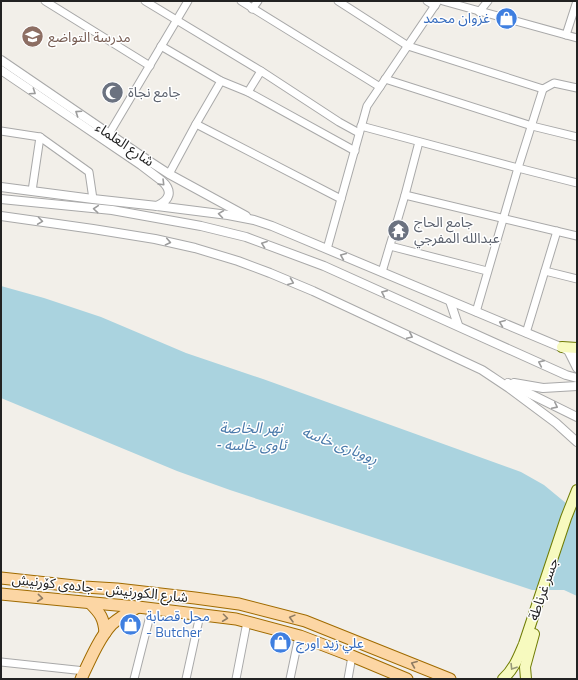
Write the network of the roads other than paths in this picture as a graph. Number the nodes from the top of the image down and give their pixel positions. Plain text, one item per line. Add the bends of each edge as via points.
1 (45, 1) edge
2 (145, 1) edge
3 (188, 1) edge
4 (241, 1) edge
5 (258, 1) edge
6 (338, 1) edge
7 (427, 1) edge
8 (443, 1) edge
9 (488, 1) edge
10 (577, 1) edge
11 (436, 3) edge
12 (252, 9) junction
13 (479, 12) junction
14 (176, 20) junction
15 (566, 35) junction
16 (577, 38) edge
17 (161, 46) junction
18 (408, 46) junction
19 (1, 60) edge
20 (150, 66) junction
21 (1, 70) edge
22 (261, 71) junction
23 (385, 80) junction
24 (221, 81) junction
25 (380, 87) junction
26 (577, 88) edge
27 (543, 89) junction
28 (248, 92) junction
29 (196, 124) junction
30 (532, 126) junction
31 (360, 129) junction
32 (1, 131) edge
33 (110, 134) junction
34 (40, 137) junction
35 (577, 137) edge
36 (419, 142) junction
37 (355, 150) junction
38 (518, 168) junction
39 (169, 174) junction
40 (577, 183) edge
41 (1, 187) edge
42 (32, 191) junction
43 (405, 195) junction
44 (93, 199) junction
45 (341, 199) junction
46 (1, 200) edge
47 (113, 201) junction
48 (157, 206) junction
49 (112, 210) junction
50 (1, 216) edge
51 (503, 218) junction
52 (254, 220) junction
53 (557, 231) junction
54 (577, 236) edge
55 (390, 246) junction
56 (327, 249) junction
57 (487, 271) junction
58 (545, 271) junction
59 (382, 272) junction
60 (577, 279) edge
61 (450, 301) junction
62 (476, 312) junction
63 (458, 325) junction
64 (526, 333) junction
65 (569, 348) edge
66 (577, 354) edge
67 (577, 368) edge
68 (482, 370) junction
69 (577, 378) edge
70 (577, 386) edge
71 (577, 417) edge
72 (577, 442) edge
73 (576, 496) edge
74 (1, 578) edge
75 (1, 594) edge
76 (90, 603) junction
77 (540, 605) junction
78 (138, 607) junction
79 (152, 608) junction
80 (200, 615) junction
81 (247, 622) junction
82 (105, 633) junction
83 (299, 636) junction
84 (352, 656) junction
85 (1, 662) edge
86 (83, 675) edge
87 (134, 679) edge
88 (186, 679) edge
89 (236, 679) edge
90 (290, 679) edge
91 (348, 679) edge
92 (404, 679) edge
93 (450, 679) edge
94 (503, 679) edge
95 (526, 679) edge

1 - 20 street
2 - 14 street
3 - 14 street
4 - 12 street
5 - 12 street
6 - 18 street
7 - 11 street
8 - 13 street
9 - 13 street
10 - 15 street
11 - 18 street
12 - 25 street
13 - 15 street
14 - 17 street
14 - 22 street
15 - 16 street
17 - 20 street
17 - 24 street
18 - 23 street
18 - 27 street
33 -> 19 street, شارع العلماء
20 - 33 street
21 -> 48 street, شارع العلماء via 162,181 168,190 168,197
22 - 28 street
22 - 31 street via 339,122
23 - 25 street
23 - 30 street
24 - 28 street
24 - 29 street
25 - 31 street via 367,106
26 - 27 street via 554,83
27 - 30 street
28 - 37 street
29 - 39 street
29 - 45 street
30 - 35 street
30 - 38 street
31 - 36 street
31 - 37 street
32 - 34 street
33 - 39 street, شارع العلماء
34 - 42 street
34 - 44 street via 89,172
36 - 38 street
36 - 43 street
37 - 45 street
38 - 40 street
38 - 51 street
39 - 52 street, شارع العلماء
41 - 42 street
42 - 44 street
43 - 51 street
43 - 55 street
44 - 47 street
45 - 56 street
49 -> 46 street
47 - 48 street
47 - 49 street
52 -> 48 street
63 -> 49 street via 324,266 246,237
50 -> 68 street via 155,239 238,261 312,291
51 - 53 street
51 - 57 street
52 - 56 street
53 - 54 street
53 - 58 street
55 - 57 street
55 - 59 street
59 -> 56 street
57 - 62 street
58 - 60 street
58 - 64 street
59 - 61 street
61 - 62 street
61 - 63 street
64 -> 62 street
69 -> 63 street
64 - 65 street
65 - 66 street
65 - 67 street
68 - 70 street via 509,382 533,387
68 -> 71 street
68 - 72 street via 556,423
73 - 77 main road, جسر غرناطة
93 -> 74 main road, شارع الكورنيش - جادەی کۆرنیش via 305,621 239,604
75 -> 76 main road, شارع الكورنيش - جادەی کۆرنیش
76 - 78 main road, شارع الكورنيش - جادەی کۆرنیش
76 - 82 main road via 101,616
77 -> 94 main road, جسر غرناطة via 516,663
77 - 95 main road, جسر غرناطة via 525,667
78 - 79 main road, شارع الكورنيش - جادەی کۆرنیش
78 - 82 main road via 123,615
79 - 80 main road, شارع الكورنيش - جادەی کۆرنیش
79 - 87 street
80 -> 81 main road, شارع الكورنيش - جادەی کۆرنیش
80 - 88 street
81 - 83 main road, شارع الكورنيش - جادەی کۆرنیش
81 - 89 street
82 - 86 main road
83 - 84 main road, شارع الكورنيش - جادەی کۆرنیش
83 - 90 street
84 - 91 street
84 - 92 main road, شارع الكورنيش - جادەی کۆرنیش
85 - 86 street

